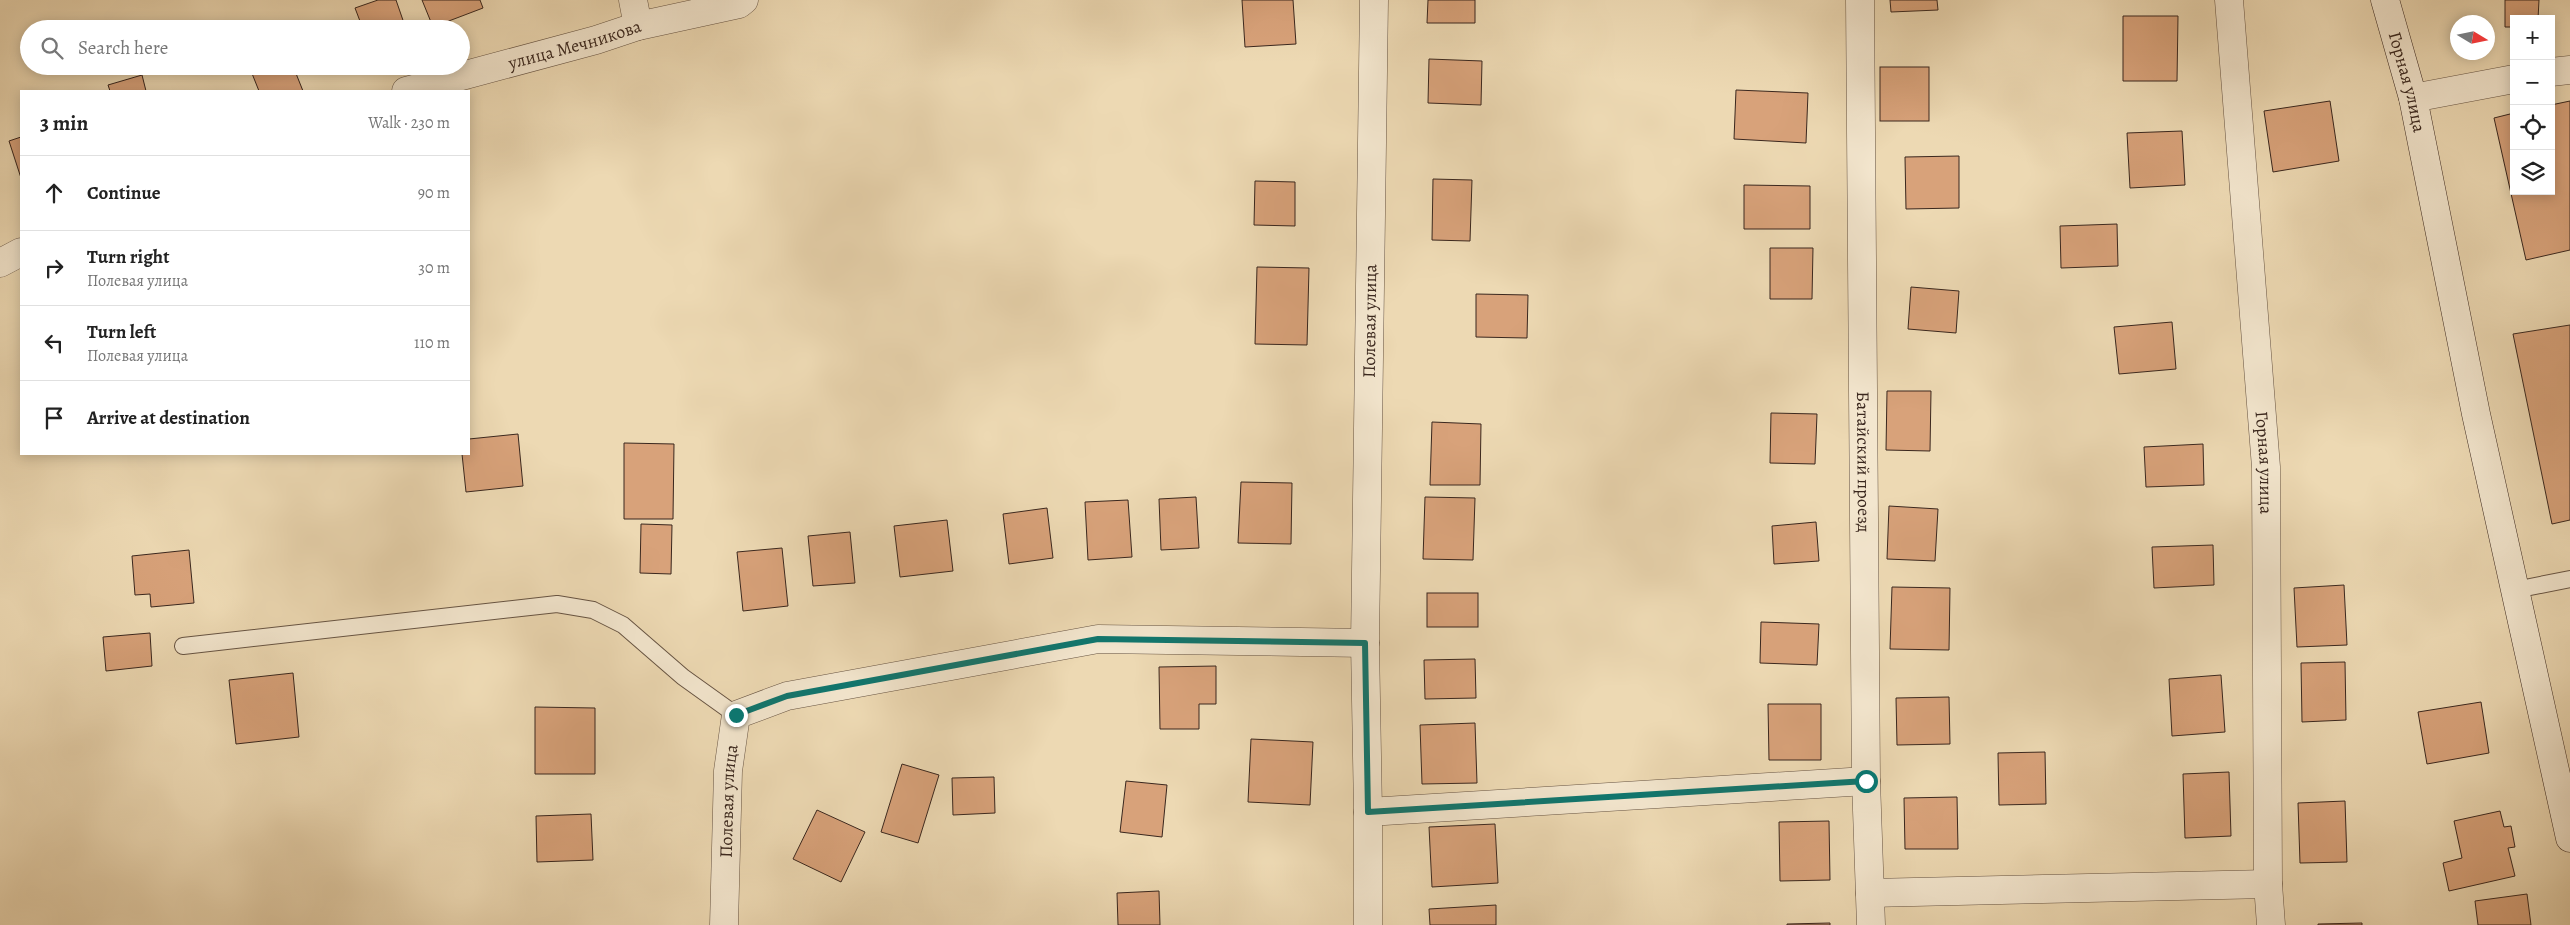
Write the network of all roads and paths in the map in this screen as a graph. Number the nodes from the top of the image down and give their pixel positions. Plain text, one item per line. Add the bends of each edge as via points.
1 (744, 0) edge
2 (1374, 0) edge
3 (1860, 0) edge
4 (2229, 0) edge
5 (2385, 0) edge
6 (635, 13) edge
7 (2570, 70) edge
8 (2555, 72) edge
9 (470, 74) edge
10 (466, 75) edge
11 (2510, 80) edge
12 (410, 90) edge
13 (2413, 98) junction
14 (20, 253) edge
15 (0, 263) edge
16 (2570, 579) edge
17 (2515, 590) junction
18 (1365, 643) junction
19 (182, 646) dead end
20 (736, 715) junction
21 (1866, 781) junction
22 (1368, 812) junction
23 (2570, 838) edge
24 (2268, 884) junction
25 (1870, 893) junction
26 (724, 925) edge
27 (1368, 925) edge
28 (1870, 925) edge
29 (2271, 925) edge

1 - 6 street, улица Мечникова via 739,4
2 - 18 street, Полевая улица
3 - 21 street, Батайский проезд
4 - 24 street, Горная улица via 2266,466
5 - 13 street, Горная улица
6 - 9 street, улица Мечникова via 596,40
7 - 8 street
10 - 12 street, улица Мечникова
11 - 13 street
13 - 17 street, Горная улица
14 - 15 street
16 - 17 lane
17 - 23 street, Горная улица
18 - 20 street via 1098,639 787,696
18 - 22 street, Полевая улица
19 - 20 lane via 557,604 593,610 623,625 683,677
20 - 26 street, Полевая улица via 728,771
21 - 22 street
21 - 25 street, Батайский проезд
22 - 27 street, Полевая улица
24 - 25 street
24 - 29 street, Горная улица
25 - 28 street, Батайский проезд

